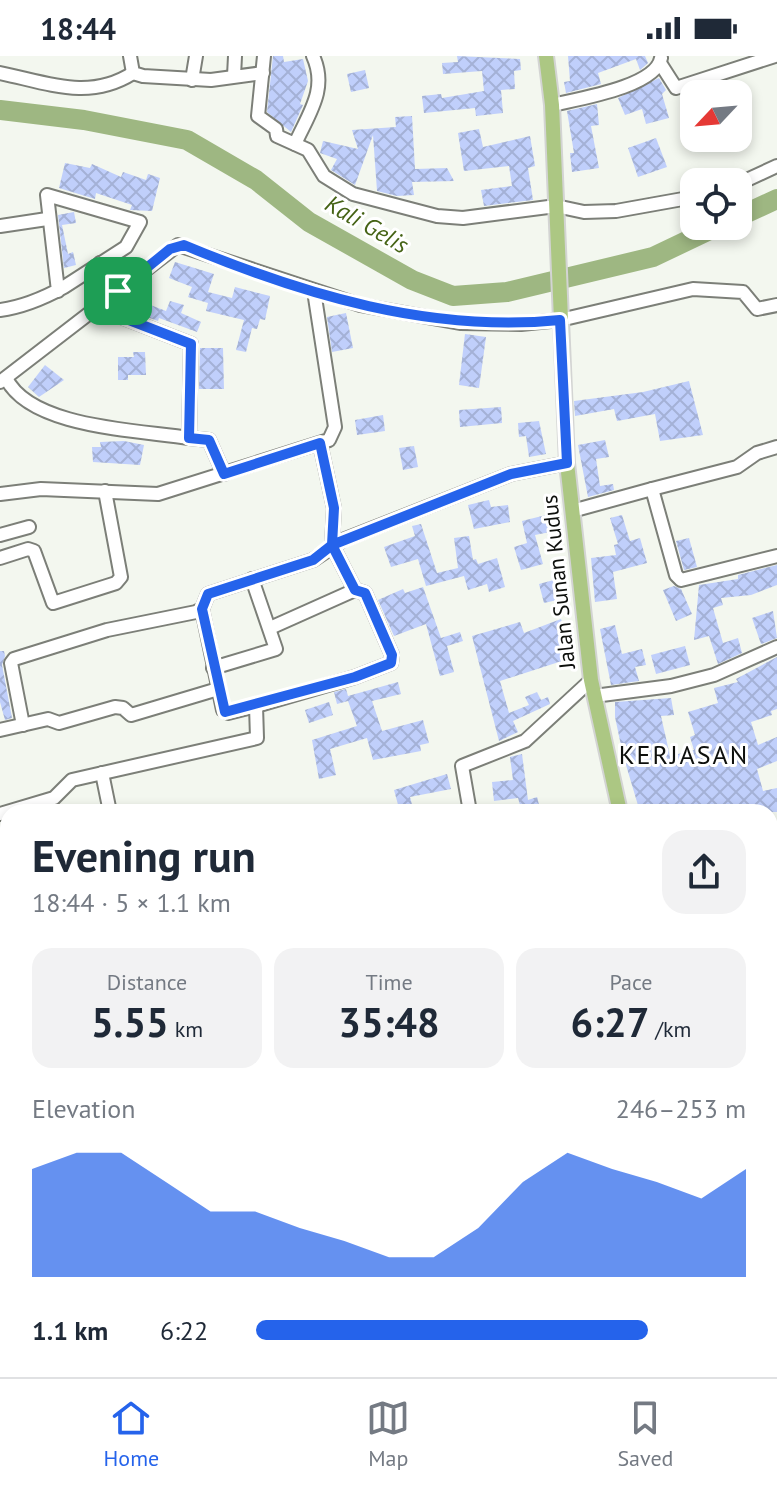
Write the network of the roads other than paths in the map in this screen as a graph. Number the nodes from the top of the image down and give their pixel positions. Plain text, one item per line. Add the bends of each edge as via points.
1 (130, 56) edge
2 (196, 56) edge
3 (235, 56) edge
4 (264, 56) edge
5 (313, 56) edge
6 (546, 56) edge
7 (775, 56) edge
8 (661, 60) edge
9 (0, 73) edge
10 (133, 73) junction
11 (263, 73) junction
12 (234, 76) junction
13 (192, 80) junction
14 (552, 105) junction
15 (295, 144) junction
16 (777, 166) edge
17 (752, 178) edge
18 (680, 200) edge
19 (556, 209) junction
20 (47, 219) junction
21 (0, 226) edge
22 (101, 264) junction
23 (118, 290) junction
24 (58, 291) junction
25 (314, 291) junction
26 (777, 305) edge
27 (98, 308) junction
28 (0, 310) edge
29 (560, 318) junction
30 (3, 380) edge
31 (189, 438) junction
32 (320, 443) junction
33 (777, 447) edge
34 (567, 463) junction
35 (224, 474) junction
36 (652, 489) junction
37 (105, 491) junction
38 (0, 494) edge
39 (572, 511) junction
40 (29, 527) dead end
41 (0, 535) edge
42 (332, 545) junction
43 (777, 556) edge
44 (0, 558) edge
45 (252, 579) junction
46 (355, 590) junction
47 (202, 609) junction
48 (270, 628) junction
49 (777, 647) edge
50 (213, 668) junction
51 (591, 680) junction
52 (218, 689) junction
53 (594, 696) junction
54 (256, 706) junction
55 (23, 725) junction
56 (0, 730) edge
57 (102, 773) junction
58 (34, 804) edge
59 (108, 804) edge
60 (469, 804) edge
61 (618, 804) edge

1 - 10 street
2 - 13 street
3 - 12 street
4 - 11 street
5 - 15 street via 320,83
6 - 14 main road, Jalan Sunan Kudus
7 - 8 street via 676,88
8 - 14 street via 653,73 619,88
9 - 10 street via 89,90 112,86
10 - 13 street
11 - 12 street
11 - 15 street via 258,116 276,129 277,136
12 - 13 street
14 - 19 main road, Jalan Sunan Kudus
15 - 19 street via 308,150 333,183 406,210 463,218
16 - 17 street
18 - 19 street via 598,212
19 - 29 main road, Jalan Sunan Kudus
20 - 21 street
20 - 22 street via 49,195 140,222 126,247
20 - 24 street
22 - 23 street
22 - 24 street
23 - 25 street via 178,245
23 - 27 street
24 - 28 street
25 - 29 street via 435,321 521,324
25 - 32 street via 335,427 334,435
26 - 29 street via 757,309 743,292 693,289
27 - 30 street
27 - 31 street via 191,344
29 - 34 main road, Jalan Sunan Kudus
30 - 31 street via 17,395 62,419
31 - 35 street via 209,440
32 - 35 street
32 - 42 street via 334,508
33 - 36 street via 737,467
34 - 39 main road, Jalan Sunan Kudus
34 - 42 street via 511,474
35 - 37 street via 158,494
36 - 39 street
36 - 43 street via 681,580
37 - 38 street
37 - 44 street via 121,577 116,583 53,603 34,551
39 - 51 main road, Jalan Sunan Kudus
40 - 41 street
42 - 45 street via 313,560
42 - 46 street
45 - 47 street via 208,594
45 - 48 street
46 - 48 street
46 - 54 street via 365,593 391,663
47 - 50 street
47 - 55 street via 107,630 14,659 11,678
48 - 50 street via 277,647 273,652
49 - 53 street via 714,675
50 - 52 street
51 - 53 main road, Jalan Sunan Kudus
51 - 60 street via 525,741 462,766
52 - 54 street via 225,712
52 - 55 street via 162,703 147,713 131,715 115,707 59,723 48,719
53 - 61 main road, Jalan Sunan Kudus
54 - 57 street via 257,738
55 - 56 street
57 - 58 street via 72,780 54,798
57 - 59 street

